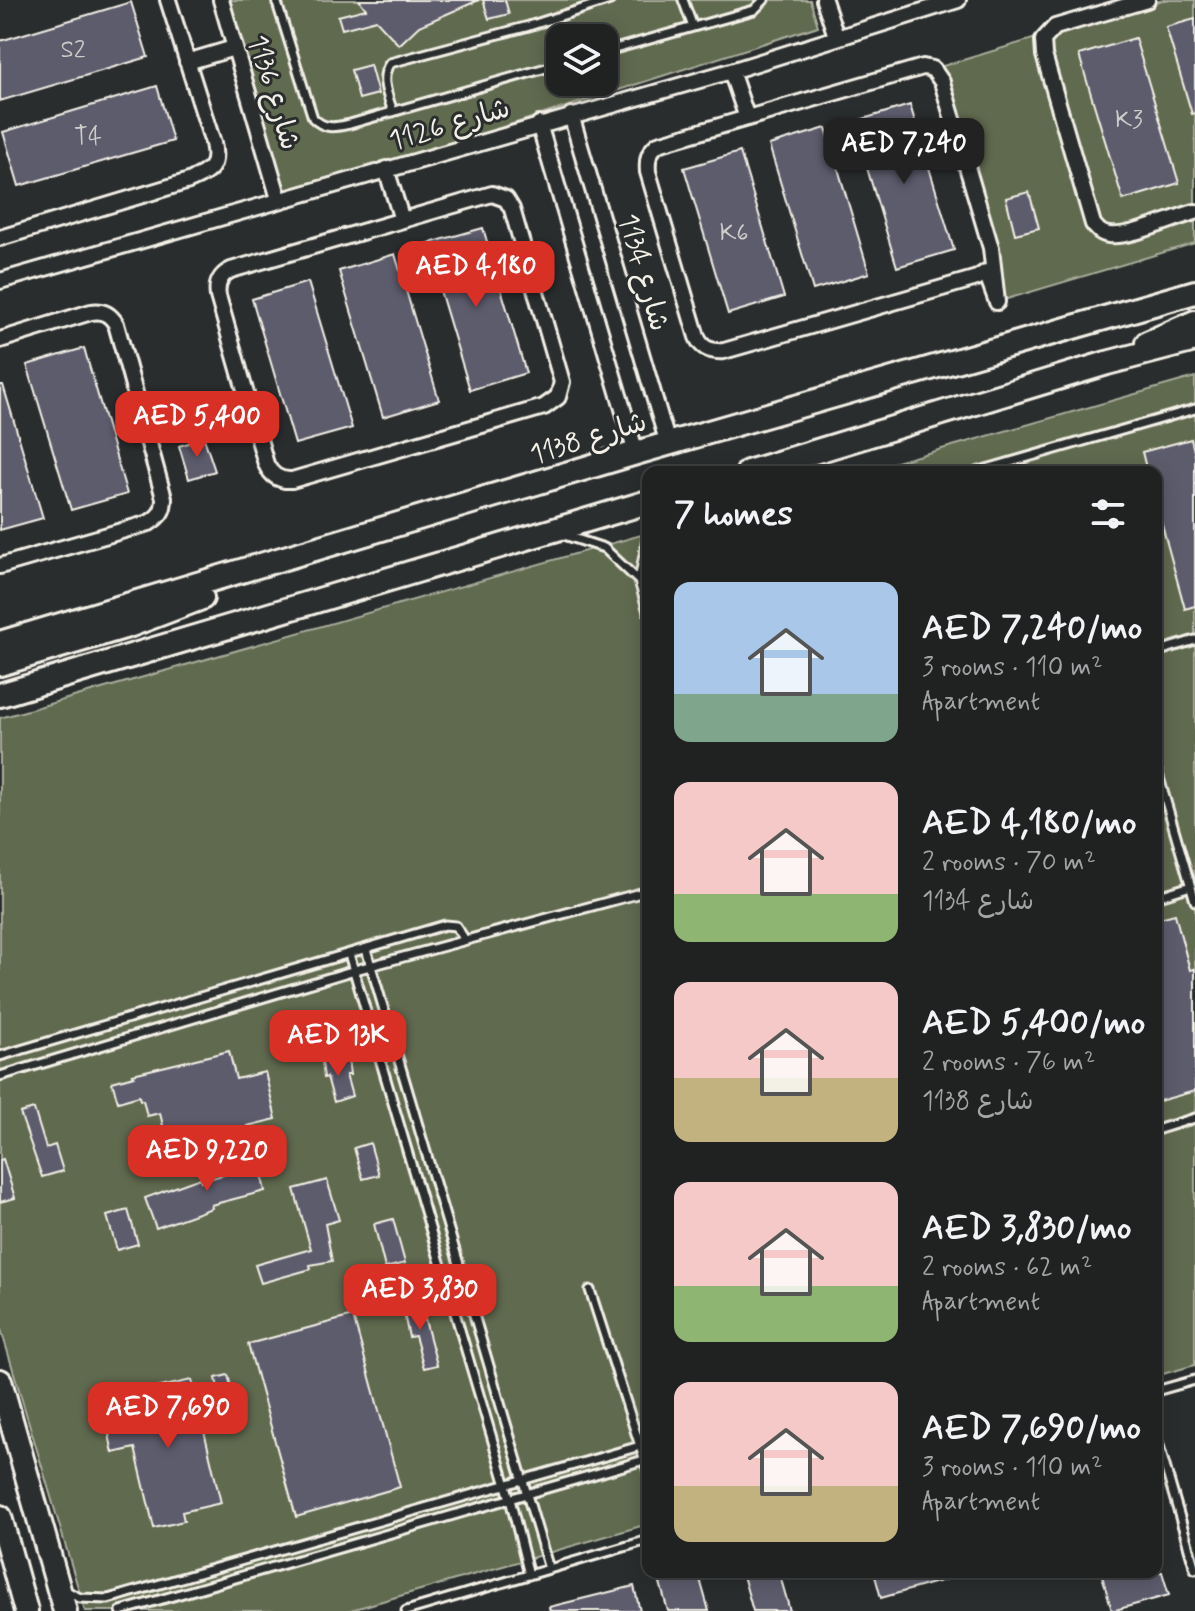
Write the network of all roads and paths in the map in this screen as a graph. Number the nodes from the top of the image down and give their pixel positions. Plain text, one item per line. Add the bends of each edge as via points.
1 (168, 0) edge
2 (221, 0) edge
3 (276, 0) edge
4 (610, 0) edge
5 (683, 0) edge
6 (764, 0) edge
7 (824, 0) edge
8 (958, 0) edge
9 (1144, 0) edge
10 (693, 27) junction
11 (836, 36) junction
12 (234, 48) junction
13 (618, 48) edge
14 (187, 62) junction
15 (546, 68) edge
16 (731, 71) junction
17 (393, 112) junction
18 (571, 115) junction
19 (747, 118) junction
20 (539, 124) junction
21 (386, 169) junction
22 (279, 199) junction
23 (1195, 212) edge
24 (402, 220) junction
25 (0, 238) edge
26 (0, 281) edge
27 (1195, 292) edge
28 (1195, 322) edge
29 (1, 337) edge
30 (1195, 340) edge
31 (1107, 363) junction
32 (1195, 409) edge
33 (668, 444) junction
34 (636, 453) junction
35 (768, 466) edge
36 (997, 466) edge
37 (642, 504) edge
38 (554, 531) junction
39 (283, 560) junction
40 (642, 565) edge
41 (0, 566) edge
42 (639, 581) junction
43 (642, 591) edge
44 (207, 633) junction
45 (1195, 640) edge
46 (0, 643) edge
47 (1162, 650) edge
48 (0, 664) edge
49 (0, 695) edge
50 (0, 709) edge
51 (1162, 787) edge
52 (1191, 886) junction
53 (642, 893) edge
54 (1162, 895) edge
55 (1195, 901) edge
56 (465, 940) junction
57 (366, 949) junction
58 (349, 954) junction
59 (371, 966) junction
60 (355, 970) junction
61 (0, 1056) edge
62 (0, 1076) edge
63 (1195, 1118) edge
64 (1162, 1128) edge
65 (590, 1290) dead end
66 (1195, 1380) edge
67 (0, 1381) edge
68 (1162, 1389) edge
69 (640, 1446) junction
70 (642, 1453) edge
71 (1162, 1456) edge
72 (642, 1461) edge
73 (523, 1481) junction
74 (507, 1486) junction
75 (527, 1494) junction
76 (510, 1499) junction
77 (0, 1517) edge
78 (642, 1542) edge
79 (549, 1569) junction
80 (1195, 1569) edge
81 (529, 1575) junction
82 (58, 1585) junction
83 (26, 1611) edge
84 (65, 1611) edge
85 (121, 1611) edge
86 (406, 1611) edge

1 - 14 street
2 - 12 street, شارع 1136
3 - 17 lane via 313,118 334,128
4 - 17 lane via 390,63 384,71
5 - 10 lane
6 - 10 lane via 754,10
7 - 11 street
8 - 11 street, شارع 1126
9 - 23 street via 1055,27 1043,40 1044,55 1098,230 1125,234
10 - 13 lane
11 - 16 street, شارع 1126
12 - 14 street
12 - 22 street, شارع 1136
14 - 25 street via 213,143 213,166 189,181
15 - 17 lane
16 - 18 street, شارع 1126
16 - 19 street
18 - 20 street, شارع 1126
18 - 33 street, شارع 1134
19 - 19 street via 658,144 648,157 648,172 703,347 724,351 986,272 997,302 991,248 942,82 933,69 916,68
20 - 21 street, شارع 1126
20 - 34 street
21 - 22 street, شارع 1126
21 - 24 street
22 - 26 street, شارع 1126
24 - 24 street via 231,270 219,282 218,296 257,433 275,476 292,480 544,407 558,397 562,382 509,201 484,196
27 - 33 street, شارع 1138
28 - 31 street
29 - 41 street via 91,312 110,316 164,507 149,523
30 - 31 street
31 - 35 street
32 - 36 lane
33 - 34 street, شارع 1138
34 - 39 street, شارع 1138
37 - 38 street
38 - 42 lane via 604,548
38 - 44 street
39 - 46 street, شارع 1138
39 - 48 street via 131,625
40 - 42 lane
42 - 43 lane
44 - 49 street
44 - 50 street via 188,652
45 - 47 lane
51 - 52 lane
52 - 54 lane
52 - 55 lane
53 - 56 lane
56 - 57 lane via 449,924
56 - 59 lane
57 - 58 lane
57 - 59 lane
58 - 60 lane
58 - 61 lane
59 - 60 lane
59 - 73 lane
60 - 62 lane
60 - 74 lane
63 - 64 lane
65 - 69 lane
66 - 68 lane
67 - 82 street
69 - 70 lane
69 - 73 lane
71 - 80 lane
72 - 75 lane
73 - 74 lane
73 - 75 lane
74 - 76 lane
74 - 82 lane via 108,1599 80,1598
75 - 76 lane
75 - 79 lane
76 - 81 lane
76 - 85 lane
77 - 83 street
78 - 79 lane
79 - 81 lane
81 - 86 lane
82 - 84 street

